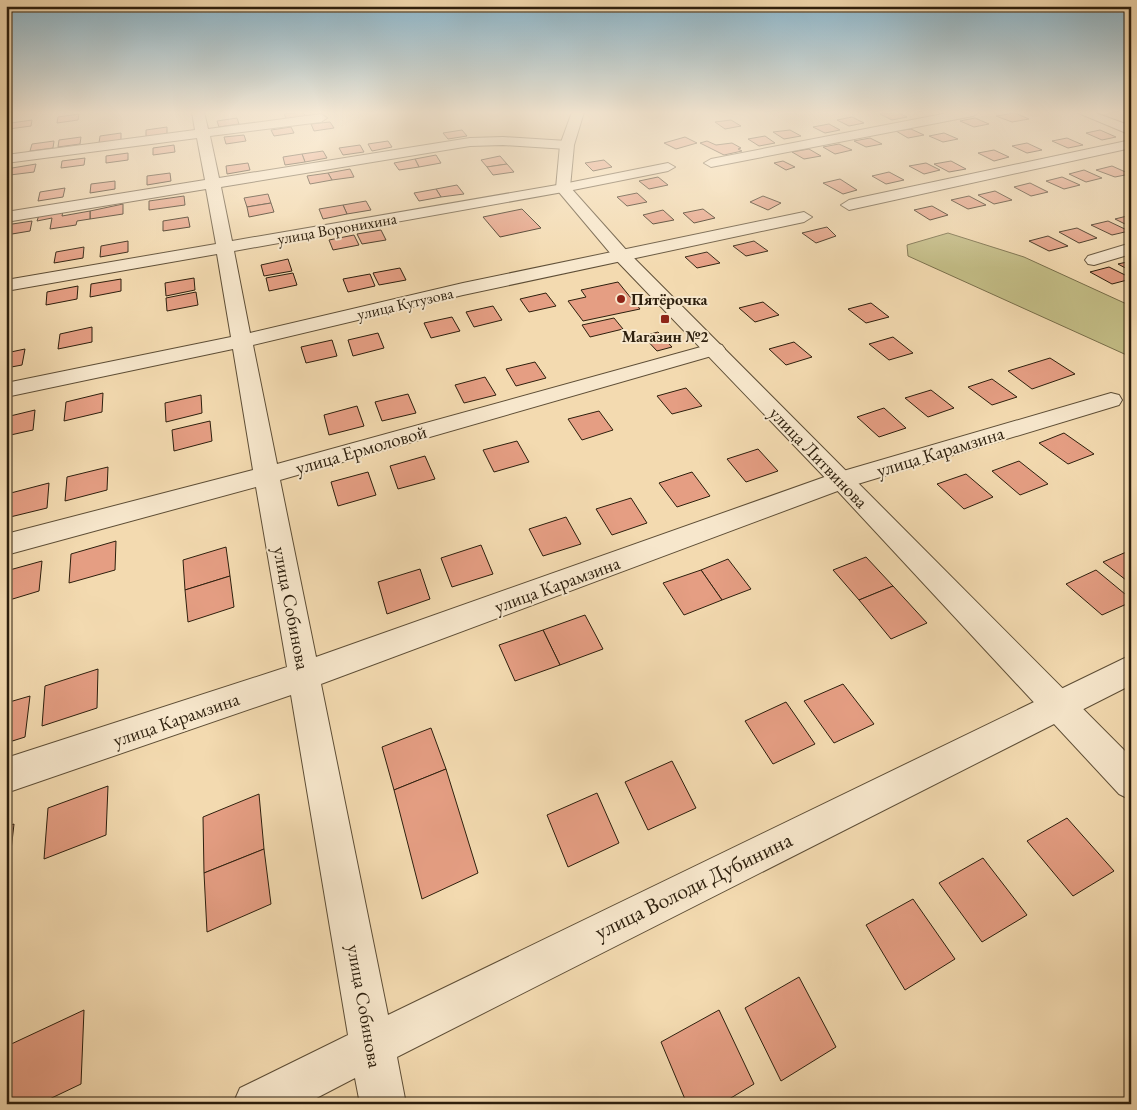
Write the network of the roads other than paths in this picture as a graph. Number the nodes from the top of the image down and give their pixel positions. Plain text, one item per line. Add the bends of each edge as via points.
1 (209, 164) edge
2 (340, 164) edge
3 (565, 164) edge
4 (1039, 164) edge
5 (668, 167) dead end
6 (213, 185) junction
7 (563, 188) junction
8 (849, 205) dead end
9 (6, 216) edge
10 (804, 217) dead end
11 (225, 248) junction
12 (1131, 248) edge
13 (622, 256) junction
14 (1094, 260) dead end
15 (6, 286) edge
16 (242, 341) junction
17 (714, 349) junction
18 (6, 390) edge
19 (1111, 400) dead end
20 (267, 475) junction
21 (842, 480) junction
22 (6, 544) edge
23 (1131, 669) edge
24 (304, 676) junction
25 (1056, 704) junction
26 (6, 776) edge
27 (1131, 782) edge
28 (372, 1045) junction
29 (256, 1104) edge
30 (383, 1104) edge

1 - 6 street, улица Собинова
2 - 6 street
3 - 7 street
4 - 8 street
5 - 7 street, улица Воронихина
6 - 9 street
6 - 11 street, улица Собинова
7 - 11 street, улица Воронихина
7 - 13 street, улица Литвинова
10 - 13 street, улица Кутузова
11 - 15 street, улица Воронихина
11 - 16 street, улица Собинова
12 - 14 street
13 - 16 street, улица Кутузова via 463,289
13 - 17 street, улица Литвинова
16 - 18 street, улица Кутузова
16 - 20 street, улица Собинова
17 - 20 street, улица Ермоловой
17 - 21 street, улица Литвинова
19 - 21 street, улица Карамзина
20 - 22 street, улица Ермоловой
20 - 24 street, улица Собинова
21 - 24 street, улица Карамзина
21 - 25 street, улица Литвинова
23 - 25 street, улица Володи Дубинина
24 - 26 street, улица Карамзина
24 - 28 street, улица Собинова
25 - 27 street, улица Литвинова
25 - 28 street, улица Володи Дубинина
28 - 29 street, улица Володи Дубинина
28 - 30 street, улица Собинова

